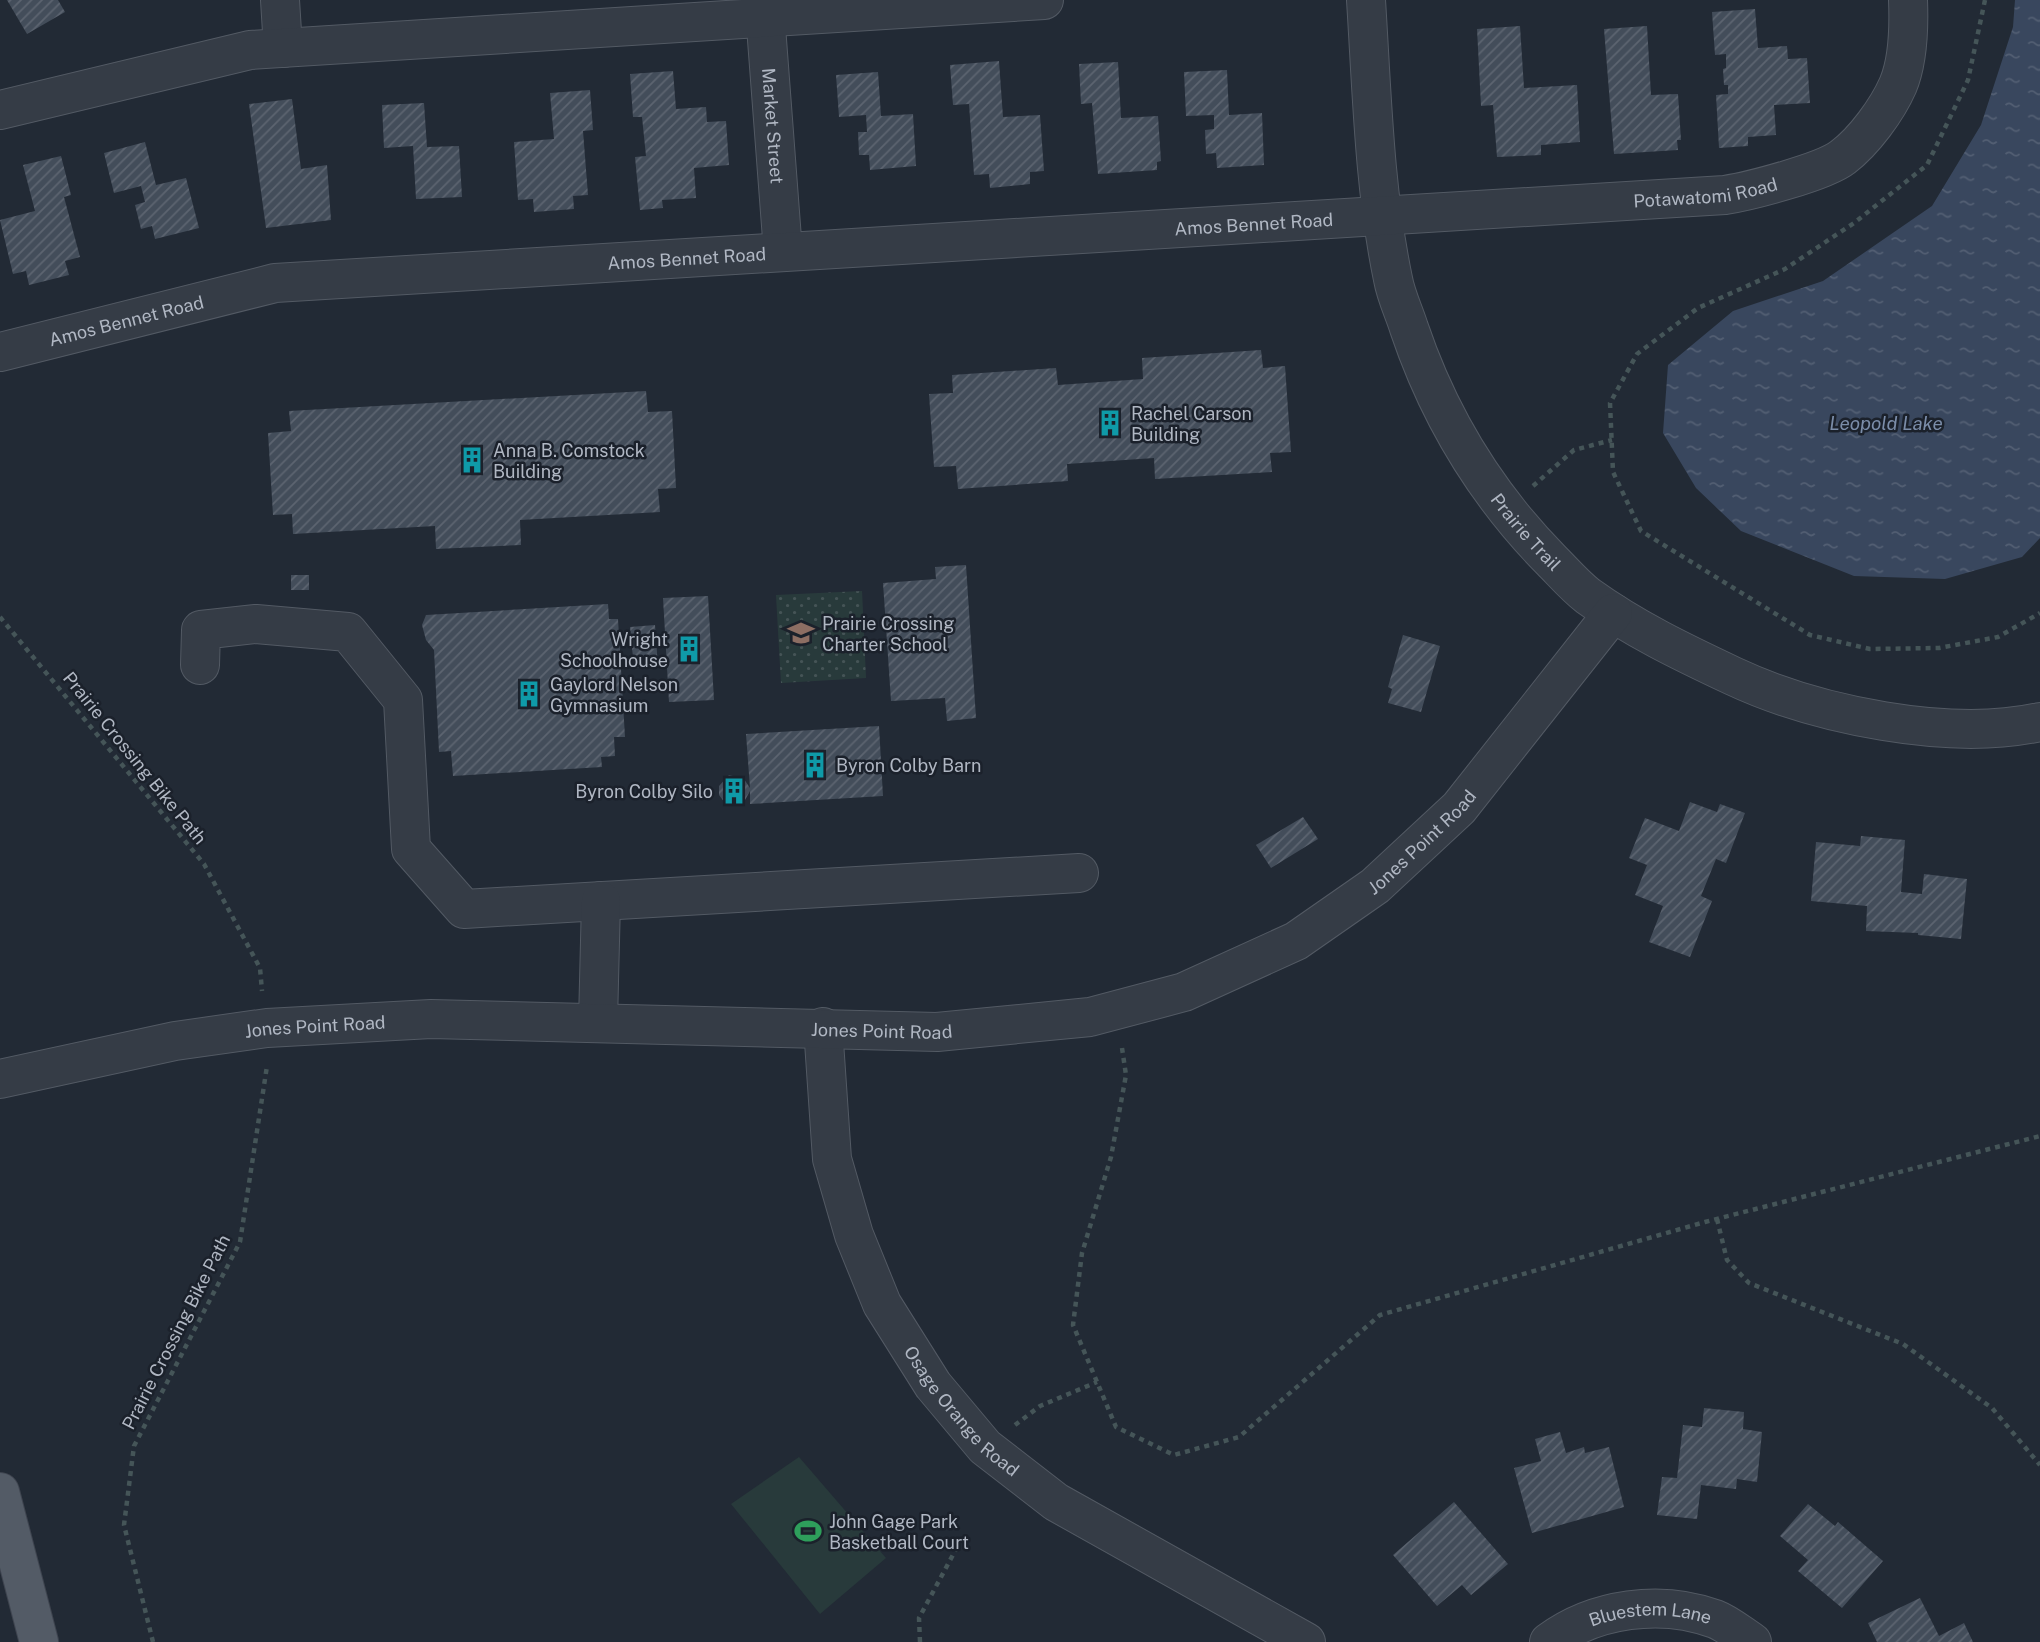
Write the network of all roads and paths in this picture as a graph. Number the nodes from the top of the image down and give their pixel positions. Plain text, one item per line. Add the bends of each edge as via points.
1 (280, 0) edge
2 (1044, 0) edge
3 (1366, 0) edge
4 (1908, 0) edge
5 (1985, 0) edge
6 (765, 8) edge
7 (283, 48) junction
8 (0, 110) edge
9 (1383, 216) junction
10 (783, 252) junction
11 (0, 352) edge
12 (1612, 440) junction
13 (1506, 509) junction
14 (1613, 613) junction
15 (2040, 613) edge
16 (0, 617) edge
17 (200, 665) dead end
18 (2040, 722) edge
19 (1080, 873) dead end
20 (601, 901) junction
21 (1116, 1010) junction
22 (598, 1022) junction
23 (824, 1027) junction
24 (267, 1028) junction
25 (0, 1079) edge
26 (2040, 1136) edge
27 (1717, 1219) junction
28 (1097, 1382) junction
29 (985, 1447) junction
30 (2040, 1465) edge
31 (0, 1492) edge
32 (962, 1538) dead end
33 (39, 1642) edge
34 (153, 1642) edge
35 (920, 1642) edge
36 (1306, 1642) edge
37 (1549, 1642) edge
38 (1752, 1642) edge

1 - 7 street
2 - 6 street
3 - 9 street, Prairie Trail
4 - 9 street, Potawatomi Road via 1898,85 1863,139 1840,159 1755,190 1725,195
5 - 12 path via 1968,80 1927,165 1854,223 1785,269 1698,309 1637,354 1611,403
6 - 7 street
6 - 10 street, Market Street
7 - 8 street via 250,50
9 - 10 street, Amos Bennet Road
9 - 13 street, Prairie Trail via 1393,281 1422,366 1464,452
10 - 11 street, Amos Bennet Road via 275,283
12 - 13 path via 1574,450
12 - 15 path via 1613,472 1641,531 1810,635 1870,649 1939,648 1998,637
13 - 14 street, Prairie Trail via 1585,594
14 - 18 street, Prairie Trail via 1652,638 1760,689 1809,704 1940,727
14 - 21 street, Jones Point Road via 1460,808 1375,886 1296,941 1184,992
16 - 24 path, Prairie Crossing Bike Path via 204,864 260,968
17 - 20 street via 201,630 256,624 348,632 403,700 411,849 464,909
19 - 20 street
20 - 22 street
21 - 23 street, Jones Point Road via 1090,1017 937,1032
21 - 28 path via 1126,1075 1111,1157 1082,1253 1073,1325
22 - 23 street, Jones Point Road
22 - 24 street, Jones Point Road via 431,1019
23 - 29 street, Osage Orange Road via 832,1159 854,1234 882,1304 933,1385
24 - 25 street, Jones Point Road via 175,1041
24 - 34 path, Prairie Crossing Bike Path via 267,1075 240,1242 134,1446 124,1525
26 - 27 path
27 - 28 path via 1380,1315 1238,1437 1174,1455 1116,1427
27 - 30 path via 1727,1261 1749,1283 1903,1344 1992,1408
28 - 29 path via 1040,1406
29 - 36 street, Osage Orange Road via 1056,1502
31 - 33 main road
32 - 35 path via 919,1618
37 - 38 street, Bluestem Lane via 1569,1628 1620,1610 1670,1609 1716,1619

